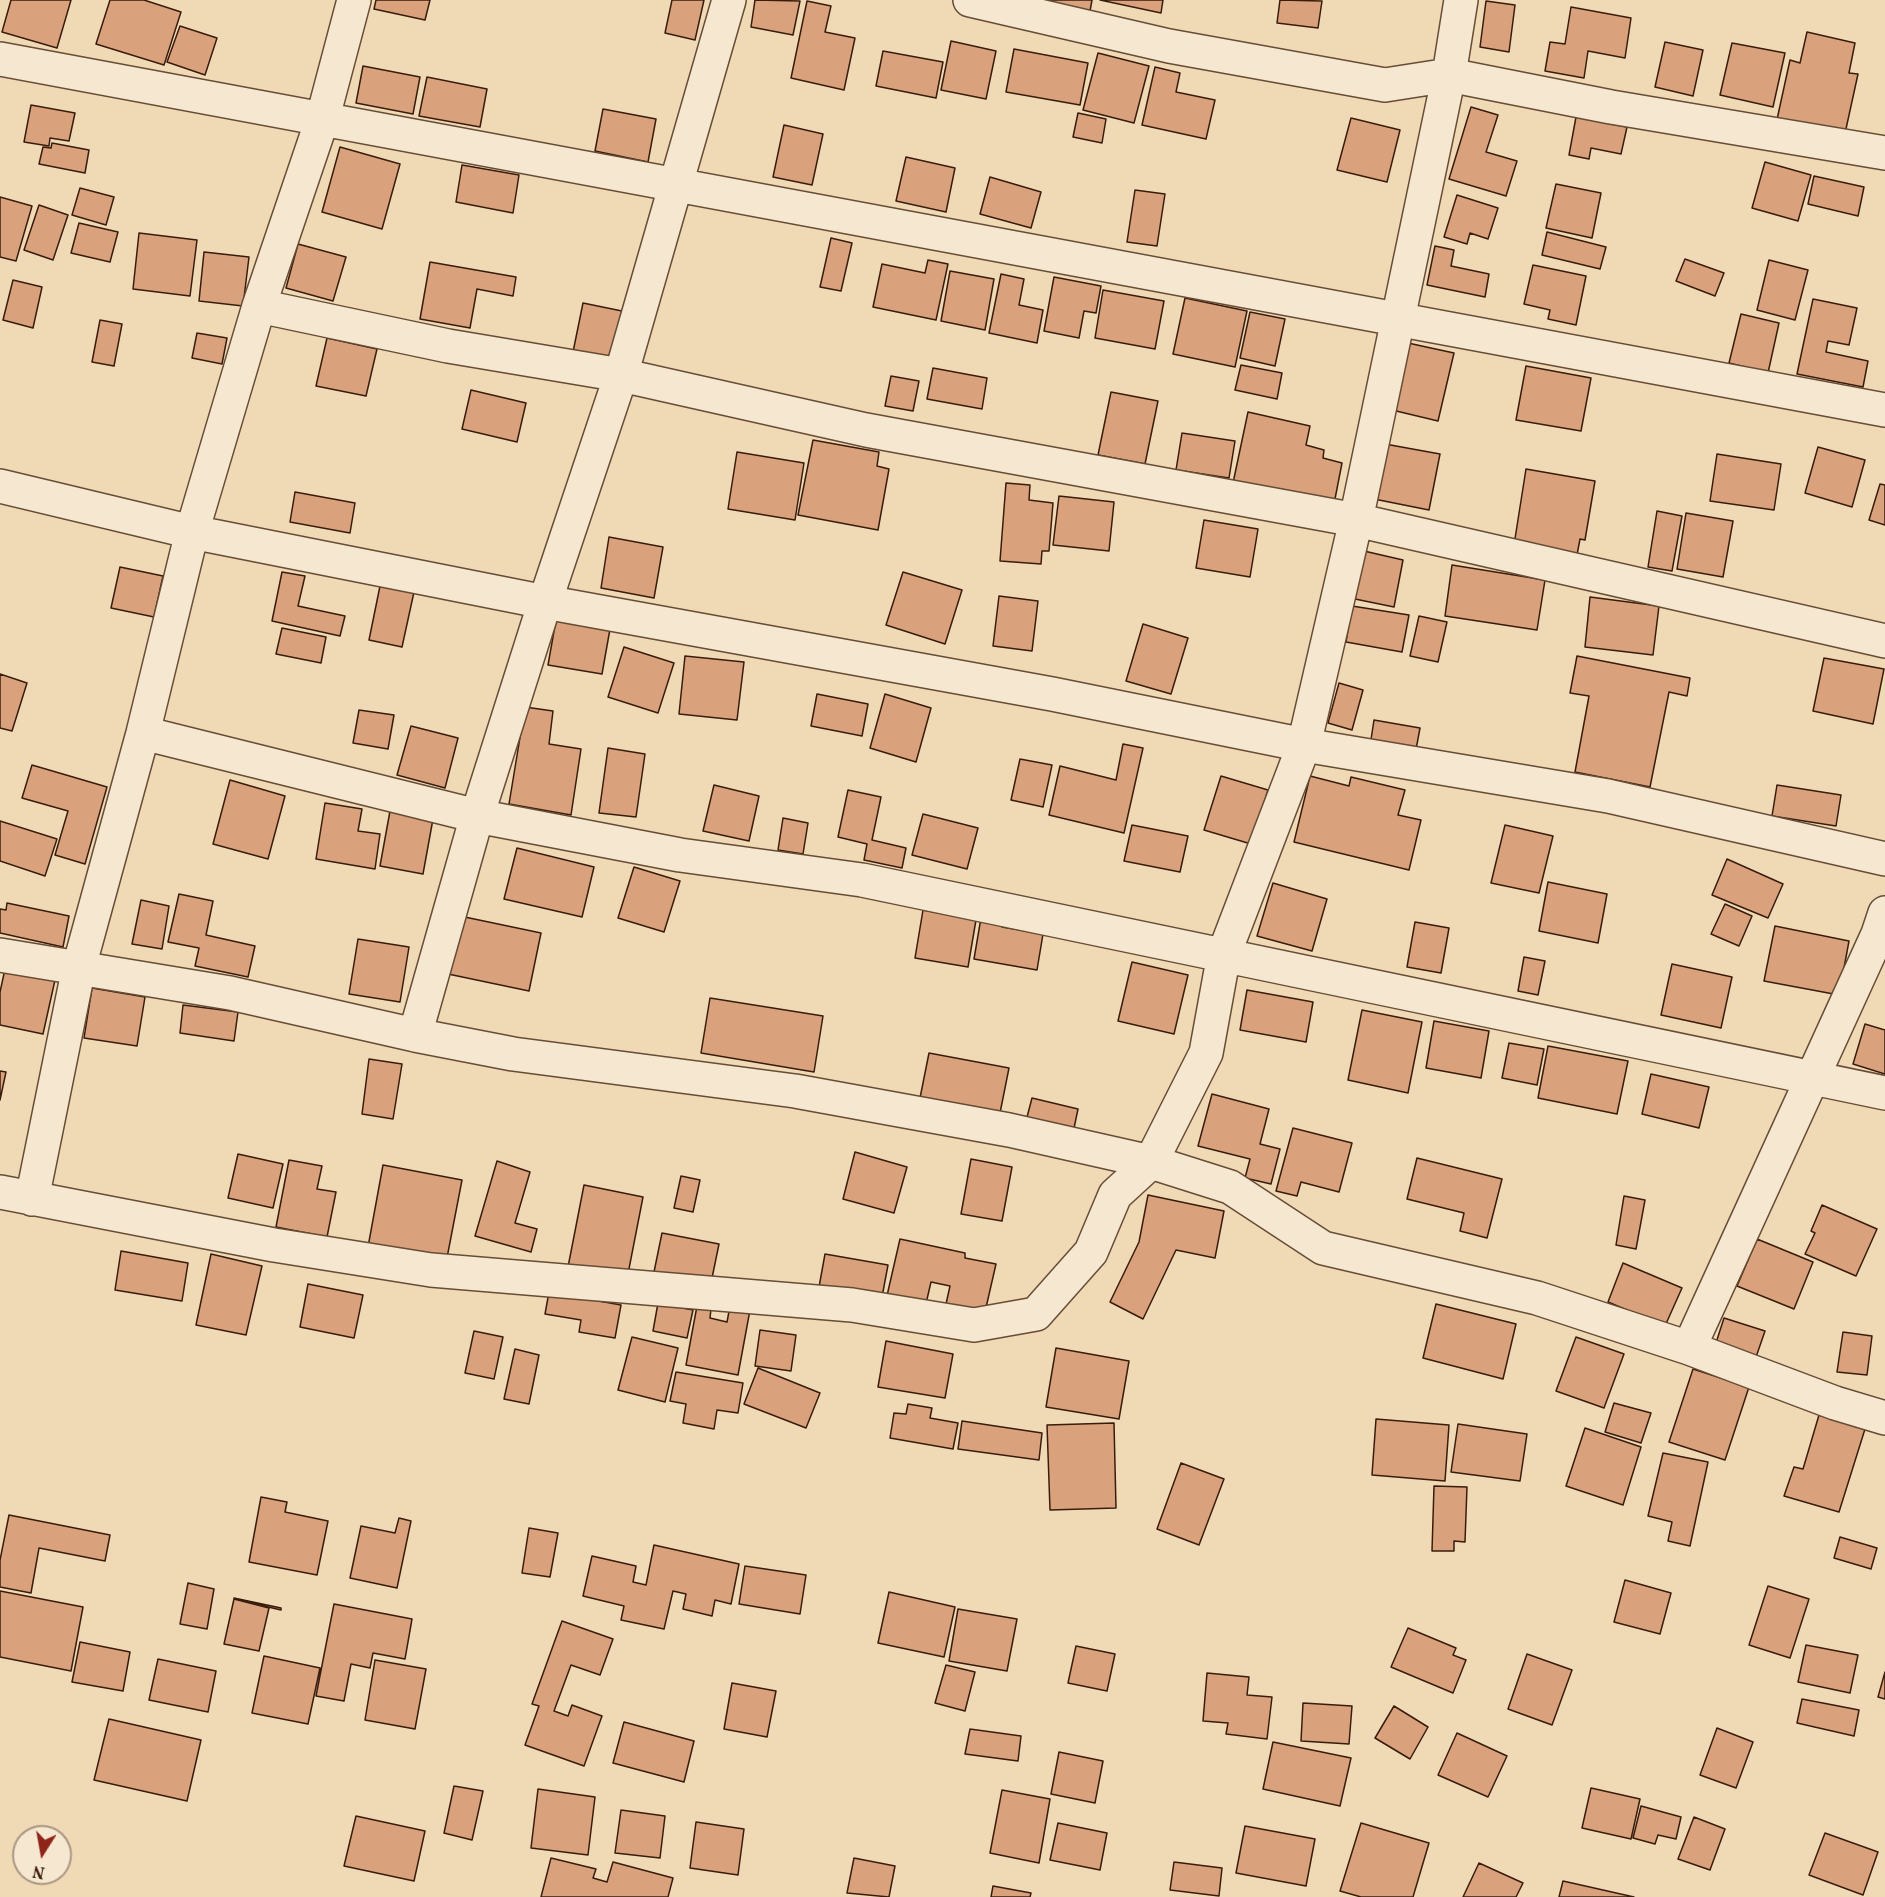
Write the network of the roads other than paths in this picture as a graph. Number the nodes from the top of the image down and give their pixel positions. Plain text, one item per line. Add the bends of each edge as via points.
1 (354, 0) edge
2 (729, 0) edge
3 (970, 0) edge
4 (1461, 0) edge
5 (0, 59) edge
6 (1449, 75) junction
7 (323, 117) junction
8 (1885, 153) edge
9 (674, 185) junction
10 (259, 306) junction
11 (1398, 320) junction
12 (621, 375) junction
13 (1885, 410) edge
14 (0, 486) edge
15 (1356, 520) junction
16 (192, 532) junction
17 (544, 602) junction
18 (1885, 640) edge
19 (143, 733) junction
20 (1304, 745) junction
21 (477, 816) junction
22 (1885, 860) edge
23 (1885, 914) edge
24 (1224, 954) junction
25 (0, 955) edge
26 (78, 967) junction
27 (415, 1035) junction
28 (1812, 1078) junction
29 (1885, 1093) edge
30 (1150, 1162) junction
31 (0, 1192) edge
32 (32, 1198) junction
33 (1689, 1348) junction
34 (1885, 1418) edge

1 - 7 street
2 - 9 street
3 - 6 street via 1169,46 1385,84
4 - 6 street
5 - 7 street
6 - 8 street via 1611,108
6 - 11 street
7 - 9 street
7 - 10 street
9 - 11 street
9 - 12 street
10 - 12 street via 448,346
10 - 16 street
11 - 13 street
11 - 15 street
12 - 15 street via 866,430
12 - 17 street
14 - 16 street
15 - 18 street
15 - 20 street
16 - 17 street
16 - 19 street
17 - 20 street via 1052,694
17 - 21 street
19 - 21 street
19 - 26 street
20 - 22 street via 1608,796
20 - 24 street
21 - 24 street via 680,855 862,880
21 - 27 street
23 - 28 street
24 - 28 street
24 - 30 street via 1206,1053
25 - 26 street
26 - 27 street via 230,993
26 - 32 street
27 - 30 street via 513,1054 795,1091 1009,1130
28 - 29 street
28 - 33 street
30 - 32 street via 1115,1195 1091,1252 1036,1314 974,1325 852,1305 431,1270 274,1245
30 - 33 street via 1230,1187 1323,1248 1537,1298
31 - 32 street
33 - 34 street

